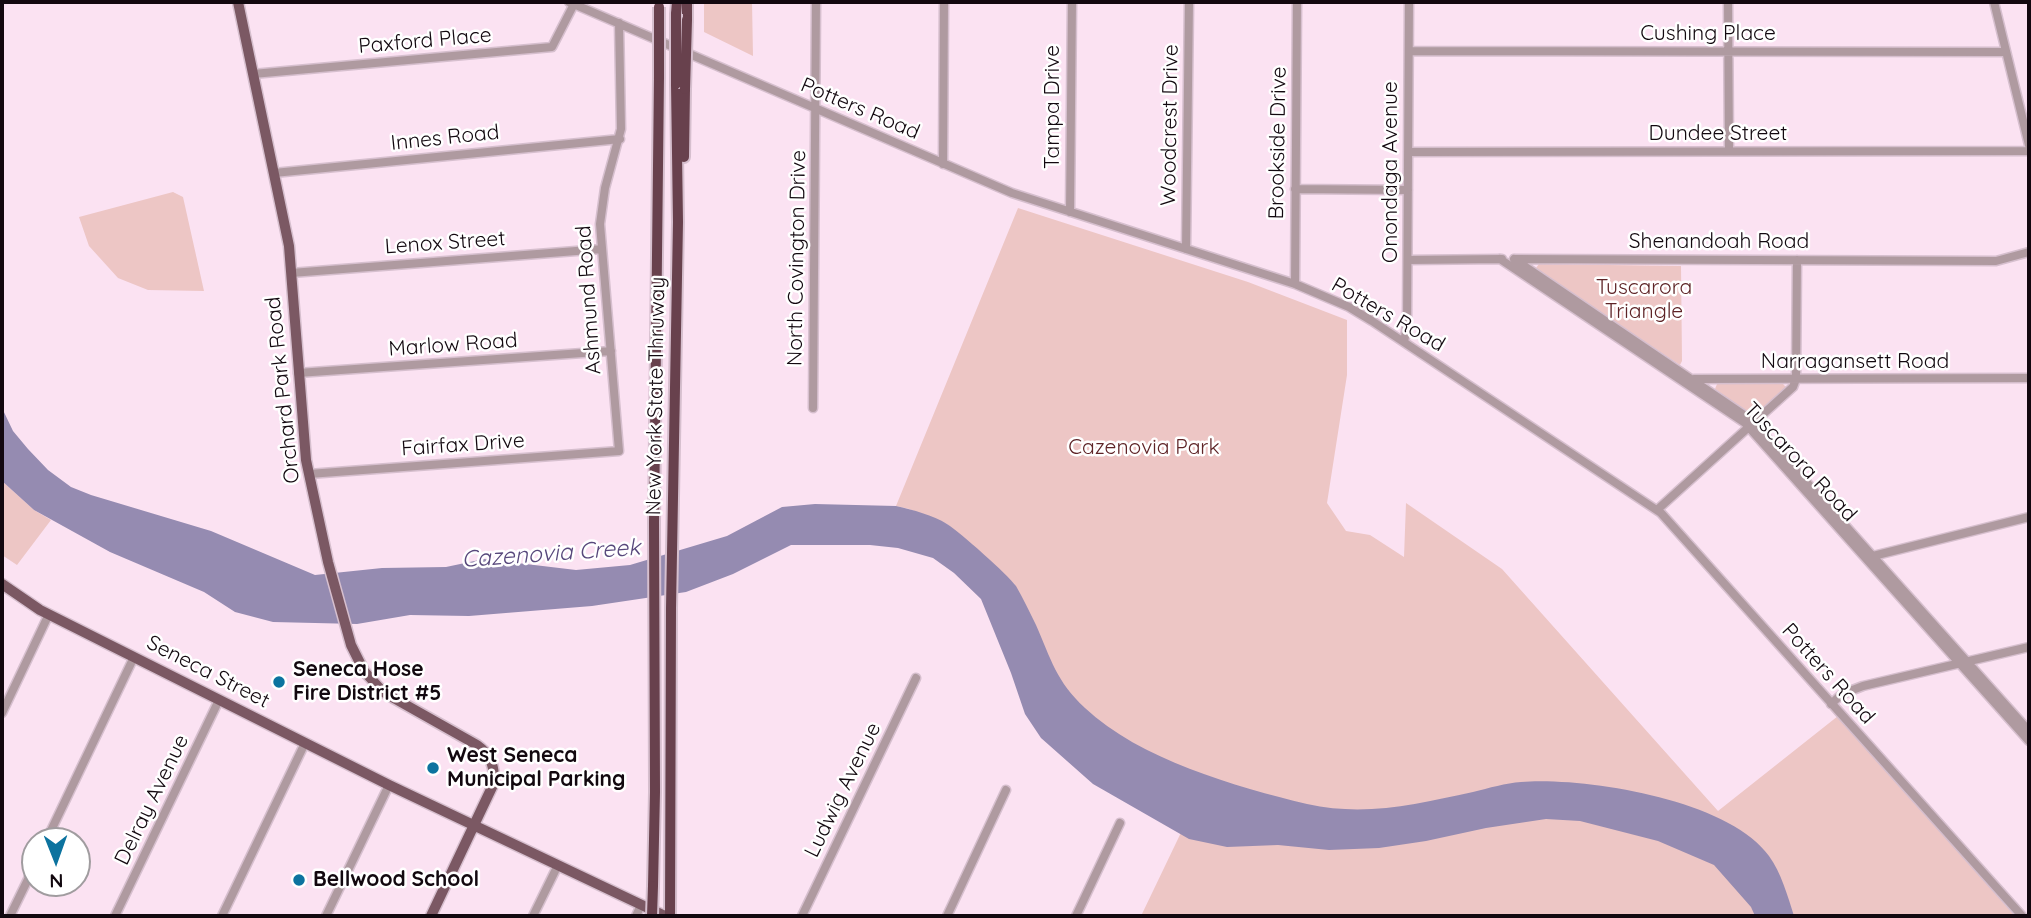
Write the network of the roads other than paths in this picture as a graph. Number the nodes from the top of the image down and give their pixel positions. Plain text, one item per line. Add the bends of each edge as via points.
1 (238, 2) edge
2 (677, 2) edge
3 (687, 2) edge
4 (816, 2) edge
5 (944, 2) edge
6 (1072, 2) edge
7 (1189, 2) edge
8 (1297, 2) edge
9 (1409, 2) edge
10 (1728, 2) edge
11 (1994, 2) edge
12 (571, 3) edge
13 (659, 4) edge
14 (682, 17) junction
15 (619, 23) junction
16 (1409, 51) junction
17 (1728, 52) junction
18 (2006, 52) junction
19 (253, 74) junction
20 (816, 109) junction
21 (2028, 134) edge
22 (620, 139) junction
23 (2029, 145) edge
24 (1729, 151) junction
25 (2029, 151) edge
26 (1408, 152) junction
27 (943, 164) junction
28 (274, 173) junction
29 (1295, 189) junction
30 (1408, 190) junction
31 (1070, 212) junction
32 (602, 249) junction
33 (1186, 249) junction
34 (2029, 252) edge
35 (1500, 259) junction
36 (1514, 259) junction
37 (1408, 260) junction
38 (1797, 260) junction
39 (291, 273) junction
40 (1295, 284) junction
41 (1404, 342) junction
42 (611, 351) junction
43 (298, 373) junction
44 (2029, 378) edge
45 (1681, 379) junction
46 (1693, 379) junction
47 (1796, 379) junction
48 (813, 408) dead end
49 (1751, 425) junction
50 (619, 451) joint
51 (309, 474) junction
52 (1657, 510) junction
53 (2029, 517) edge
54 (1869, 557) junction
55 (2, 584) edge
56 (49, 614) junction
57 (2029, 647) edge
58 (134, 657) junction
59 (1964, 663) junction
60 (916, 678) dead end
61 (219, 700) junction
62 (1831, 704) junction
63 (2, 713) edge
64 (2029, 731) edge
65 (2029, 741) edge
66 (305, 743) junction
67 (390, 785) junction
68 (1006, 790) dead end
69 (1121, 823) dead end
70 (475, 824) junction
71 (53, 827) edge
72 (558, 865) junction
73 (21, 894) edge
74 (641, 905) junction
75 (10, 916) edge
76 (116, 916) edge
77 (222, 916) edge
78 (326, 916) edge
79 (431, 916) edge
80 (533, 916) edge
81 (636, 916) edge
82 (652, 916) edge
83 (668, 916) edge
84 (802, 916) edge
85 (947, 916) edge
86 (1076, 916) edge
87 (2022, 916) edge

1 - 19 main road, Orchard Park Road
2 - 14 highway
3 - 14 highway
4 - 20 street, North Covington Drive
5 - 27 street
6 - 31 street, Tampa Drive
7 - 33 street, Woodcrest Drive
8 - 29 street, Brookside Drive
9 - 16 street, Onondaga Avenue
10 - 17 street
11 - 18 street
12 - 15 street, Potters Road
12 - 19 street, Paxford Place via 552,47
13 - 82 highway, New York State Thruway, bridge
14 - 83 highway, New York State Thruway, bridge via 684,191 678,222
15 - 20 street, Potters Road
15 - 22 street, Ashmund Road
16 - 17 street, Cushing Place
16 - 26 street, Onondaga Avenue
17 - 18 street, Cushing Place
17 - 24 street
18 - 21 street
19 - 28 main road, Orchard Park Road
20 - 27 street, Potters Road
20 - 48 street, North Covington Drive
21 - 23 street
22 - 28 street, Innes Road
22 - 32 street, Ashmund Road via 601,207
24 - 25 street, Dundee Street
24 - 26 street, Dundee Street
26 - 30 street, Onondaga Avenue
27 - 31 street, Potters Road
28 - 39 main road, Orchard Park Road
29 - 30 street
29 - 40 street, Brookside Drive
30 - 37 street, Onondaga Avenue
31 - 33 street, Potters Road
32 - 39 street, Lenox Street
32 - 42 street, Ashmund Road
33 - 40 street, Potters Road
34 - 38 street, Shenandoah Road via 1996,261
35 - 36 street, Shenandoah Road
35 - 37 street, Shenandoah Road
35 - 45 street, Tuscarora Road
36 - 38 street, Shenandoah Road
36 - 46 street, Tuscarora Road
37 - 41 street, Onondaga Avenue
38 - 47 street
39 - 43 main road, Orchard Park Road
40 - 41 street, Potters Road via 1349,307
41 - 52 street, Potters Road
42 - 43 street, Marlow Road
42 - 50 street, Ashmund Road
43 - 51 main road, Orchard Park Road
44 - 47 street, Narragansett Road
45 - 46 street, Narragansett Road
45 - 49 street, Tuscarora Road
46 - 47 street, Narragansett Road
46 - 49 street, Tuscarora Road via 1743,413
47 - 49 street
49 - 52 street
49 - 54 street, Tuscarora Road
50 - 51 street, Fairfax Drive
51 - 70 main road, Orchard Park Road via 347,631 364,671 383,692 488,755 494,769 493,785
52 - 62 street, Potters Road
53 - 54 street
54 - 59 street, Tuscarora Road
55 - 56 main road, Seneca Street
56 - 58 main road, Seneca Street
56 - 63 street
57 - 59 street
58 - 61 main road, Seneca Street
58 - 71 street
59 - 62 street via 1863,686
59 - 64 street, Tuscarora Road
59 - 65 street, Tuscarora Road
60 - 84 street, Ludwig Avenue
61 - 66 main road, Seneca Street
61 - 76 street, Delray Avenue
62 - 87 street, Potters Road
66 - 67 main road, Seneca Street
66 - 77 street
67 - 70 main road, Seneca Street
67 - 78 street
68 - 85 street
69 - 86 street
70 - 72 main road, Seneca Street
70 - 79 main road, Orchard Park Road
72 - 74 main road, Seneca Street
72 - 80 street
73 - 75 street
74 - 81 street
74 - 83 main road, Seneca Street

